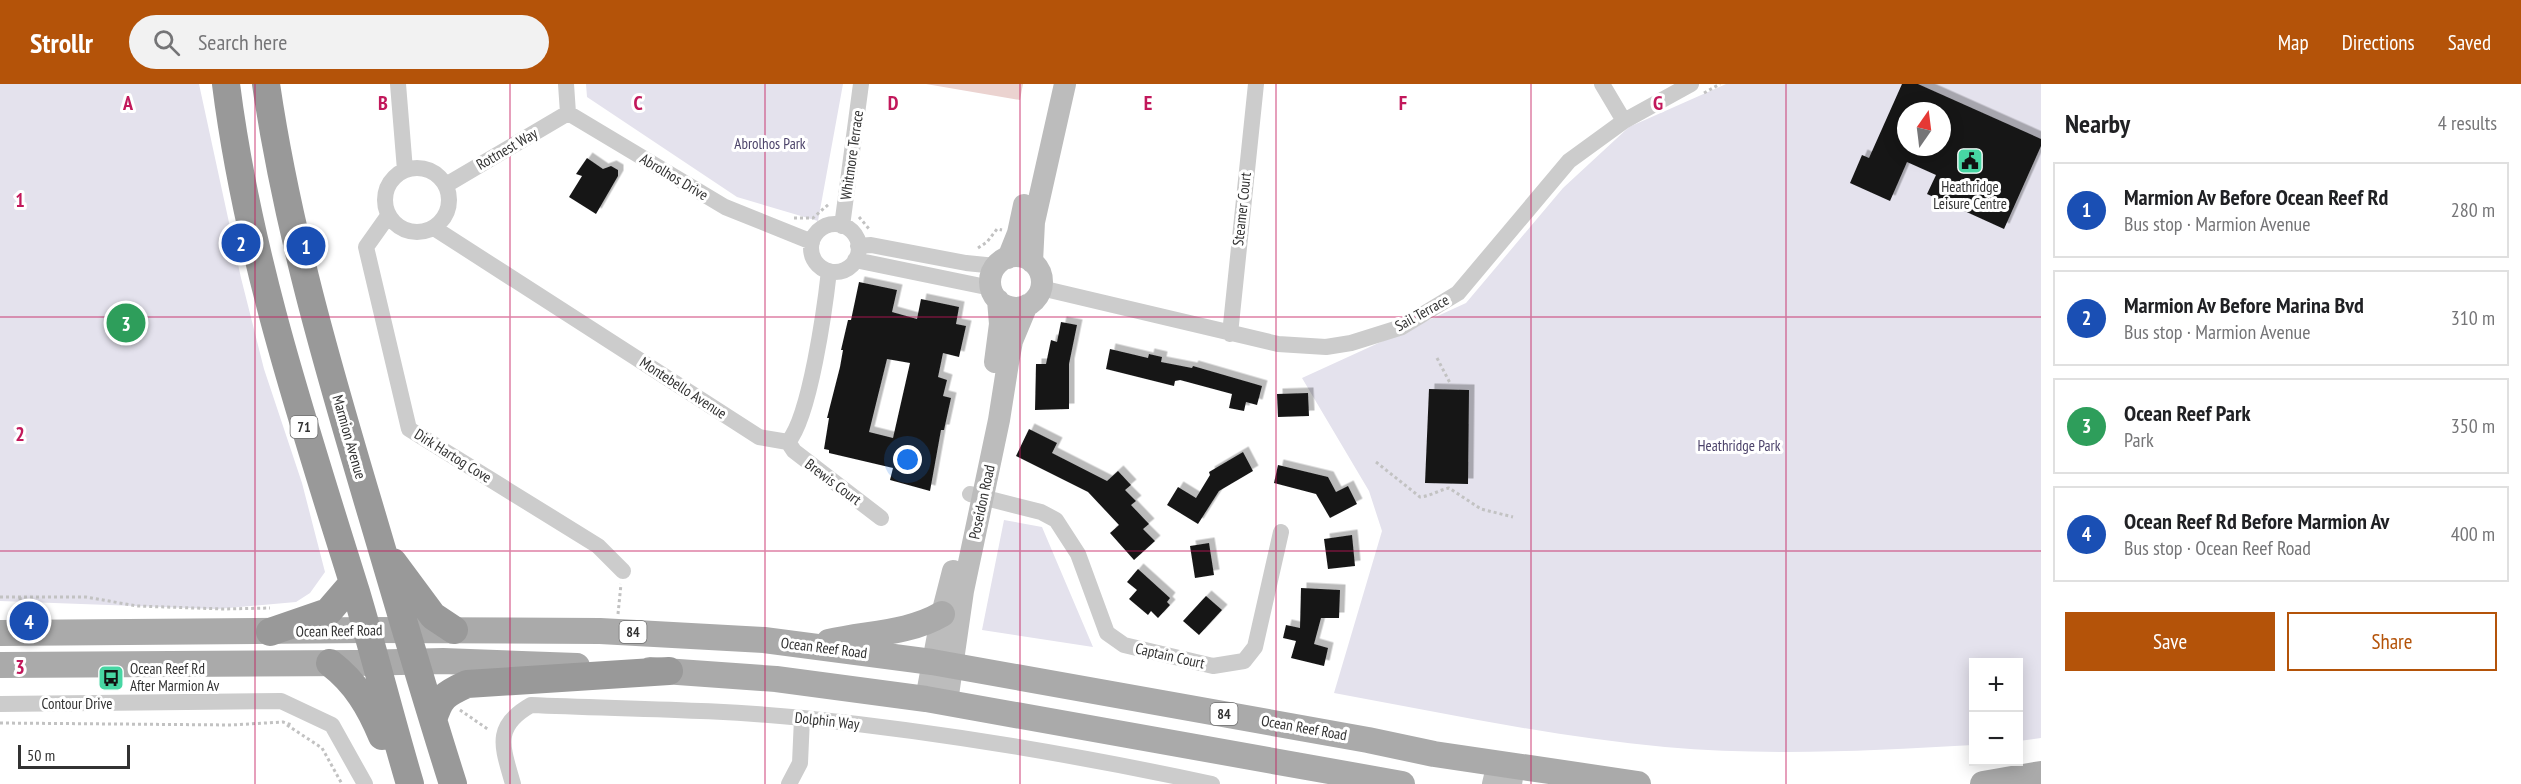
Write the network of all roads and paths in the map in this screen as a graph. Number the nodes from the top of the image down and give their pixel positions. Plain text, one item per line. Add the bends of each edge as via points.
1 (226, 84) edge
2 (266, 84) edge
3 (398, 84) edge
4 (566, 84) edge
5 (861, 84) edge
6 (1050, 84) edge
7 (1065, 84) edge
8 (1256, 84) edge
9 (1602, 84) edge
10 (1720, 84) edge
11 (1696, 89) edge
12 (568, 113) junction
13 (1624, 121) junction
14 (405, 170) junction
15 (446, 185) junction
16 (844, 206) junction
17 (388, 216) junction
18 (788, 218) dead end
19 (842, 226) junction
20 (434, 228) junction
21 (1018, 233) junction
22 (873, 235) dead end
23 (812, 242) junction
24 (977, 248) dead end
25 (857, 253) junction
26 (1002, 262) junction
27 (1032, 262) junction
28 (829, 271) junction
29 (994, 294) junction
30 (1034, 296) junction
31 (1230, 334) junction
32 (1437, 358) dead end
33 (1450, 383) dead end
34 (788, 442) junction
35 (1376, 462) dead end
36 (976, 495) junction
37 (1512, 517) dead end
38 (881, 519) dead end
39 (1281, 532) dead end
40 (383, 552) junction
41 (623, 571) joint
42 (353, 584) junction
43 (0, 597) edge
44 (618, 614) dead end
45 (942, 614) junction
46 (274, 620) junction
47 (367, 630) junction
48 (407, 630) junction
49 (454, 630) junction
50 (0, 633) edge
51 (811, 646) junction
52 (417, 661) junction
53 (330, 663) junction
54 (374, 663) junction
55 (943, 664) junction
56 (0, 665) edge
57 (669, 671) junction
58 (936, 700) junction
59 (0, 704) edge
60 (445, 714) junction
61 (315, 717) junction
62 (802, 718) junction
63 (283, 722) junction
64 (0, 723) edge
65 (503, 747) junction
66 (1504, 774) edge
67 (2041, 774) edge
68 (342, 784) edge
69 (365, 784) edge
70 (397, 784) edge
71 (410, 784) edge
72 (453, 784) edge
73 (513, 784) edge
74 (789, 784) edge
75 (1212, 784) edge
76 (1402, 784) edge
77 (1638, 784) edge
78 (1983, 784) edge

1 - 42 highway, 71 via 261,268
2 - 40 highway, Marmion Avenue via 298,253
3 - 14 street
4 - 12 street
5 - 16 street, Whitmore Terrace
6 - 21 street
7 - 27 street via 1034,222
8 - 31 street, Steamer Court
9 - 13 street
10 - 11 path
11 - 13 street, Sail Terrace
12 - 15 street, Rottnest Way
12 - 23 street, Abrolhos Drive via 725,207
13 - 31 street, Sail Terrace via 1569,161 1458,293 1402,327 1326,347 1278,344
14 - 15 street via 427,169
14 - 17 street via 389,183 384,205
15 - 20 street via 449,207 445,218
16 - 18 path via 830,203 813,218
16 - 19 street, Whitmore Terrace
16 - 22 path via 852,208
17 - 20 street via 402,229 413,232
17 - 41 street, Dirk Hartog Cove via 366,247 409,429 598,546
19 - 23 street via 824,227
19 - 25 street via 852,232
20 - 34 street, Montebello Avenue via 759,437
21 - 24 path via 997,229
21 - 26 street
23 - 28 street via 814,260
25 - 26 street via 871,245 966,263
25 - 28 street via 843,271
25 - 29 street
26 - 27 street via 1021,257
26 - 29 street via 992,274
27 - 30 street via 1040,274
28 - 34 street via 823,321 804,404
29 - 30 street via 1012,307
29 - 36 street, Poseidon Road via 1000,324
30 - 31 street, Sail Terrace
30 - 36 street, Poseidon Road via 1012,341
32 - 33 path
34 - 38 street, Brewis Court via 794,451
35 - 37 path via 1420,497 1449,488 1481,508
36 - 39 street, Captain Court via 1041,512 1056,520 1078,554 1107,633 1115,639 1124,645 1213,666 1244,661 1255,647
36 - 45 street, Poseidon Road
36 - 55 street, Poseidon Road via 961,602
40 - 48 highway, Marmion Avenue
40 - 49 highway via 433,616
41 - 44 path
42 - 46 highway via 328,612
42 - 47 highway, 71
43 - 46 path via 86,597
45 - 51 main road via 907,629 861,634
45 - 55 street, Poseidon Road
46 - 47 main road, Ocean Reef Road
46 - 50 main road, Ocean Reef Road
47 - 48 main road, Ocean Reef Road
47 - 54 highway, 71
48 - 49 main road, Ocean Reef Road / 84
48 - 52 highway, Marmion Avenue
49 - 51 main road, Ocean Reef Road / 84 via 621,632
51 - 55 main road, Ocean Reef Road / 84
52 - 54 main road
52 - 57 main road
52 - 60 highway, Marmion Avenue
53 - 54 main road
53 - 56 main road
53 - 70 highway via 347,676 372,712
54 - 71 highway, 71
55 - 58 street, Poseidon Road
55 - 66 main road, Ocean Reef Road / 84 via 1368,740
57 - 58 main road via 776,679
57 - 60 highway via 467,684 438,701
58 - 76 main road
59 - 61 street, Contour Drive via 281,701
60 - 65 path via 494,733 493,744
60 - 72 highway, Marmion Avenue
61 - 63 path via 293,725
61 - 69 street, Contour Drive via 332,725
62 - 65 street, Dolphin Way via 531,705 516,714 504,729
62 - 74 street via 800,763
62 - 75 street, Dolphin Way via 937,734 1130,766
63 - 64 path
63 - 68 path via 322,748
65 - 73 street
66 - 77 main road, Ocean Reef Road / 84
67 - 78 main road

